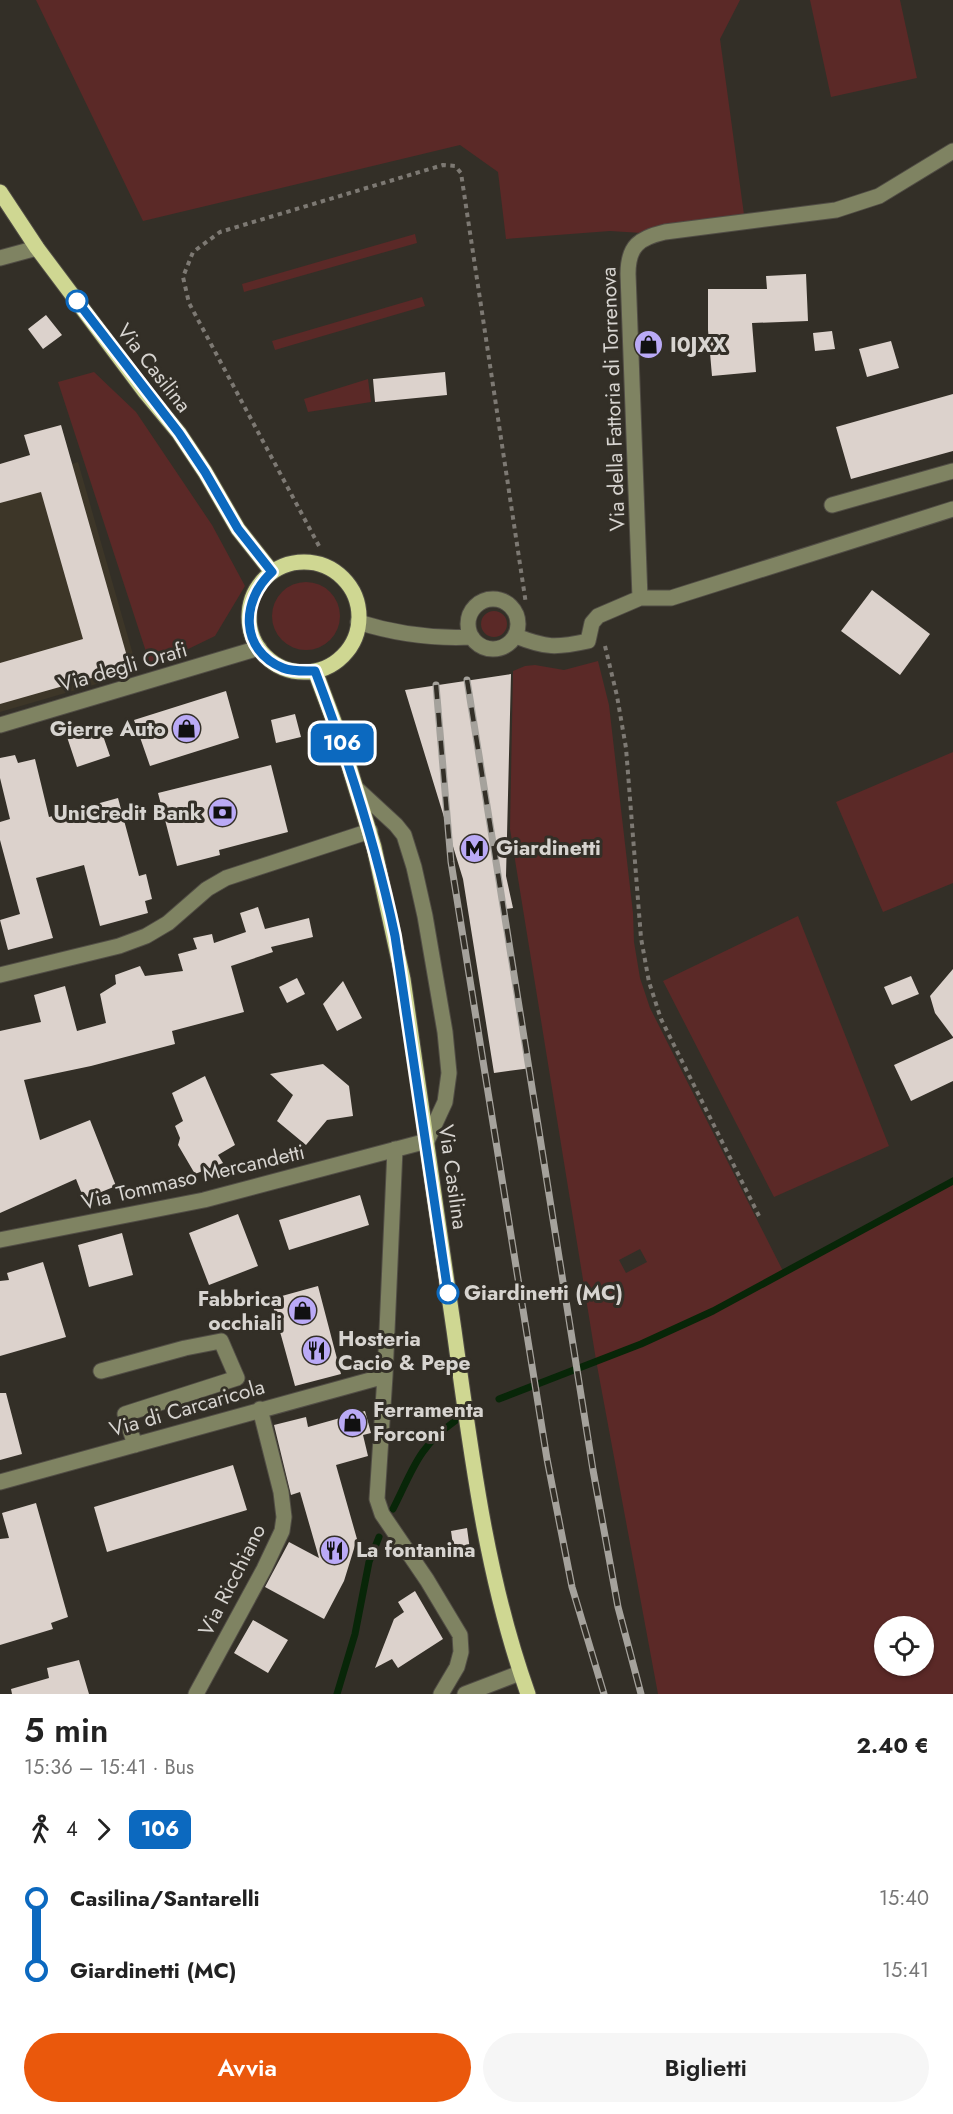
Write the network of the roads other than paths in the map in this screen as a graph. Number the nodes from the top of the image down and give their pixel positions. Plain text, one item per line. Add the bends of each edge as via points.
1 (953, 151) edge
2 (0, 192) edge
3 (37, 248) junction
4 (0, 258) edge
5 (953, 471) edge
6 (832, 505) dead end
7 (953, 509) edge
8 (272, 572) junction
9 (640, 598) junction
10 (358, 622) junction
11 (516, 636) junction
12 (472, 637) junction
13 (259, 648) junction
14 (315, 671) junction
15 (0, 725) edge
16 (357, 789) junction
17 (370, 831) junction
18 (0, 975) edge
19 (427, 1141) junction
20 (394, 1149) junction
21 (0, 1240) edge
22 (101, 1371) dead end
23 (385, 1376) junction
24 (260, 1409) junction
25 (135, 1445) junction
26 (0, 1482) edge
27 (520, 1673) junction
28 (196, 1694) edge
29 (441, 1694) edge
30 (465, 1694) edge
31 (528, 1694) edge

1 - 9 street, Via della Fattoria di Torrenova via 879,196 836,210 665,232 635,246 628,259 628,274
2 - 3 main road, Via Casilina
3 - 4 street
3 - 8 main road, Via Casilina via 179,433 238,529
5 - 6 street
7 - 9 street via 670,598
8 - 10 main road via 299,562 328,568 351,589
8 - 13 main road via 256,590 248,617
9 - 11 street via 598,616 588,641 548,646
10 - 12 street via 427,637
10 - 14 main road via 344,655
11 - 12 street via 506,646 491,649
11 - 12 street via 519,627 513,608 501,600 489,599 470,613
13 - 14 main road via 283,668
13 - 15 street, Via degli Orafi
14 - 16 main road, Via Casilina
16 - 17 main road, Via Casilina
16 - 19 street via 404,835 425,916 449,1073 445,1101
17 - 18 street via 226,878 146,936
17 - 19 main road, Via Casilina via 395,936
19 - 20 street, Via Tommaso Mercandetti
19 - 27 main road, Via Casilina via 484,1525 499,1602
20 - 21 street, Via Tommaso Mercandetti via 204,1200
20 - 23 street
22 - 25 street via 221,1341 237,1378 125,1414
23 - 24 street, Via di Carcaricola
23 - 29 street via 377,1499 382,1514 460,1635 457,1667
24 - 25 street, Via di Carcaricola
24 - 28 street, Via Ricchiano via 281,1492 283,1526
25 - 26 street, Via di Carcaricola
27 - 30 street
27 - 31 main road, Via Casilina

